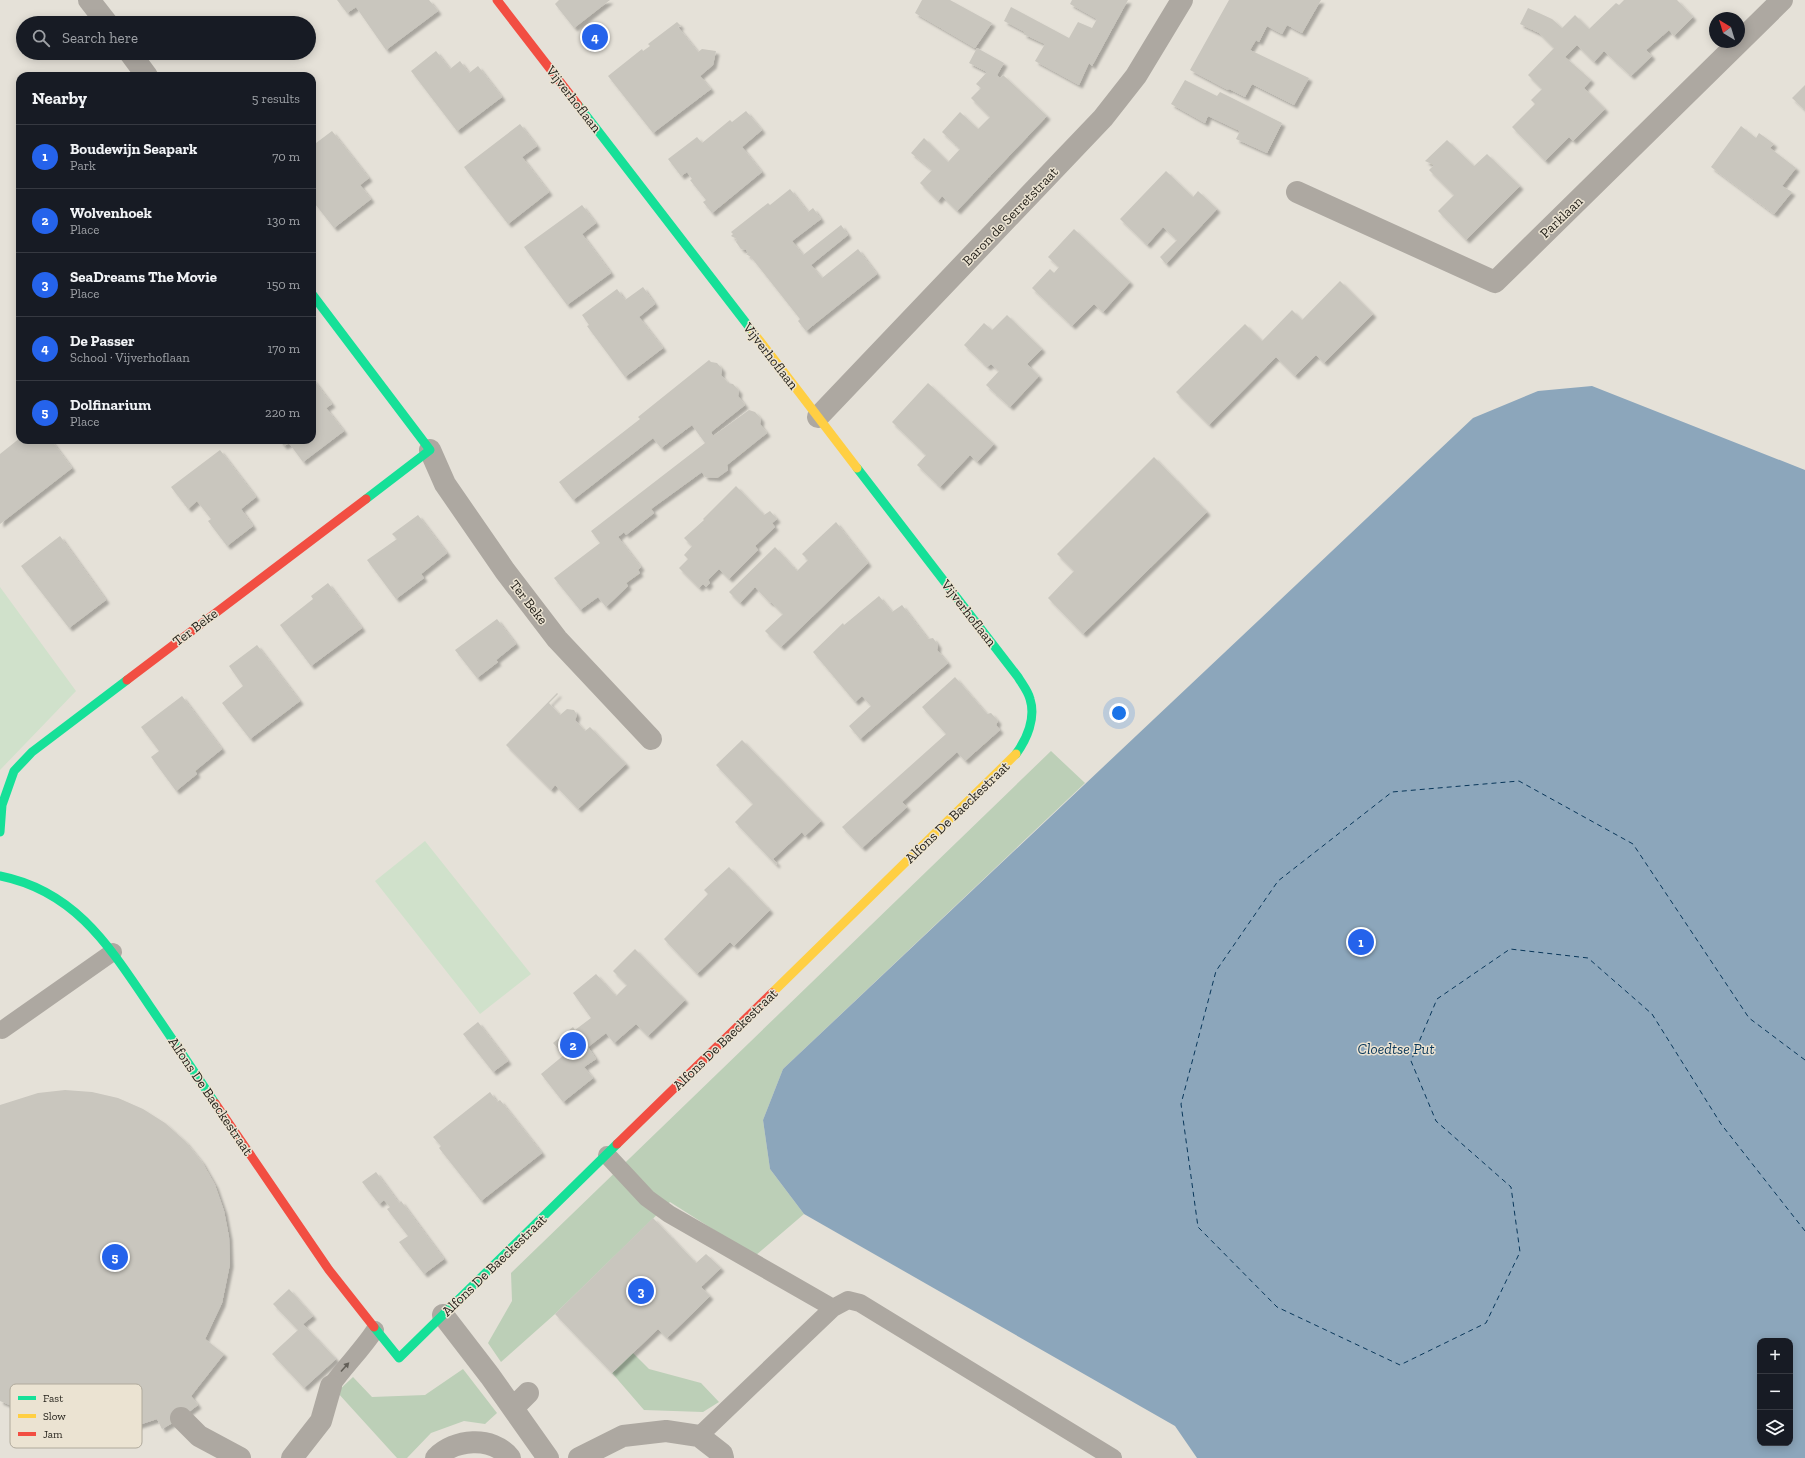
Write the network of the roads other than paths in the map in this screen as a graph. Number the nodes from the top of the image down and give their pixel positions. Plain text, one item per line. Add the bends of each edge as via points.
1 (89, 0) edge
2 (497, 0) edge
3 (1182, 0) edge
4 (1782, 0) edge
5 (102, 16) edge
6 (135, 60) edge
7 (145, 72) edge
8 (1297, 192) dead end
9 (316, 299) edge
10 (818, 418) junction
11 (430, 450) junction
12 (1032, 719) joint
13 (651, 738) dead end
14 (0, 832) edge
15 (0, 876) edge
16 (113, 952) junction
17 (2, 1030) dead end
18 (607, 1155) junction
19 (833, 1308) junction
20 (443, 1315) junction
21 (375, 1330) junction
22 (330, 1386) joint
23 (528, 1393) dead end
24 (513, 1408) junction
25 (181, 1418) dead end
26 (699, 1436) junction
27 (240, 1458) edge
28 (292, 1458) edge
29 (436, 1458) edge
30 (510, 1458) edge
31 (548, 1458) edge
32 (579, 1458) edge
33 (724, 1458) edge
34 (1113, 1458) edge

1 - 5 street
2 - 10 street, Vijverhoflaan
3 - 10 street, Baron de Serretstraat via 1136,76 1103,118
4 - 8 street, Parklaan via 1495,282
6 - 7 street
9 - 11 street, Ter Beke
10 - 12 street, Vijverhoflaan via 1018,677 1031,700
11 - 13 street, Ter Beke via 445,484 505,571 557,639
11 - 14 street, Ter Beke via 32,752 14,771 2,805
12 - 18 street, Alfons De Baeckestraat via 1025,742 1016,754
15 - 16 street, Alfons De Baeckestraat via 30,884 63,901 89,922
16 - 17 lane
16 - 21 street, Alfons De Baeckestraat via 329,1270
18 - 19 lane via 648,1198 669,1214
18 - 20 street, Alfons De Baeckestraat
19 - 26 lane
19 - 34 lane via 848,1300 860,1303
20 - 21 street, Alfons De Baeckestraat via 399,1358
20 - 24 street
22 -> 21 lane via 362,1351
22 - 28 street via 320,1421
23 - 24 street
24 - 31 street
25 - 27 street via 199,1436
26 - 32 street via 666,1431 623,1436
26 - 33 street
29 - 30 street via 458,1444 475,1441 493,1446

